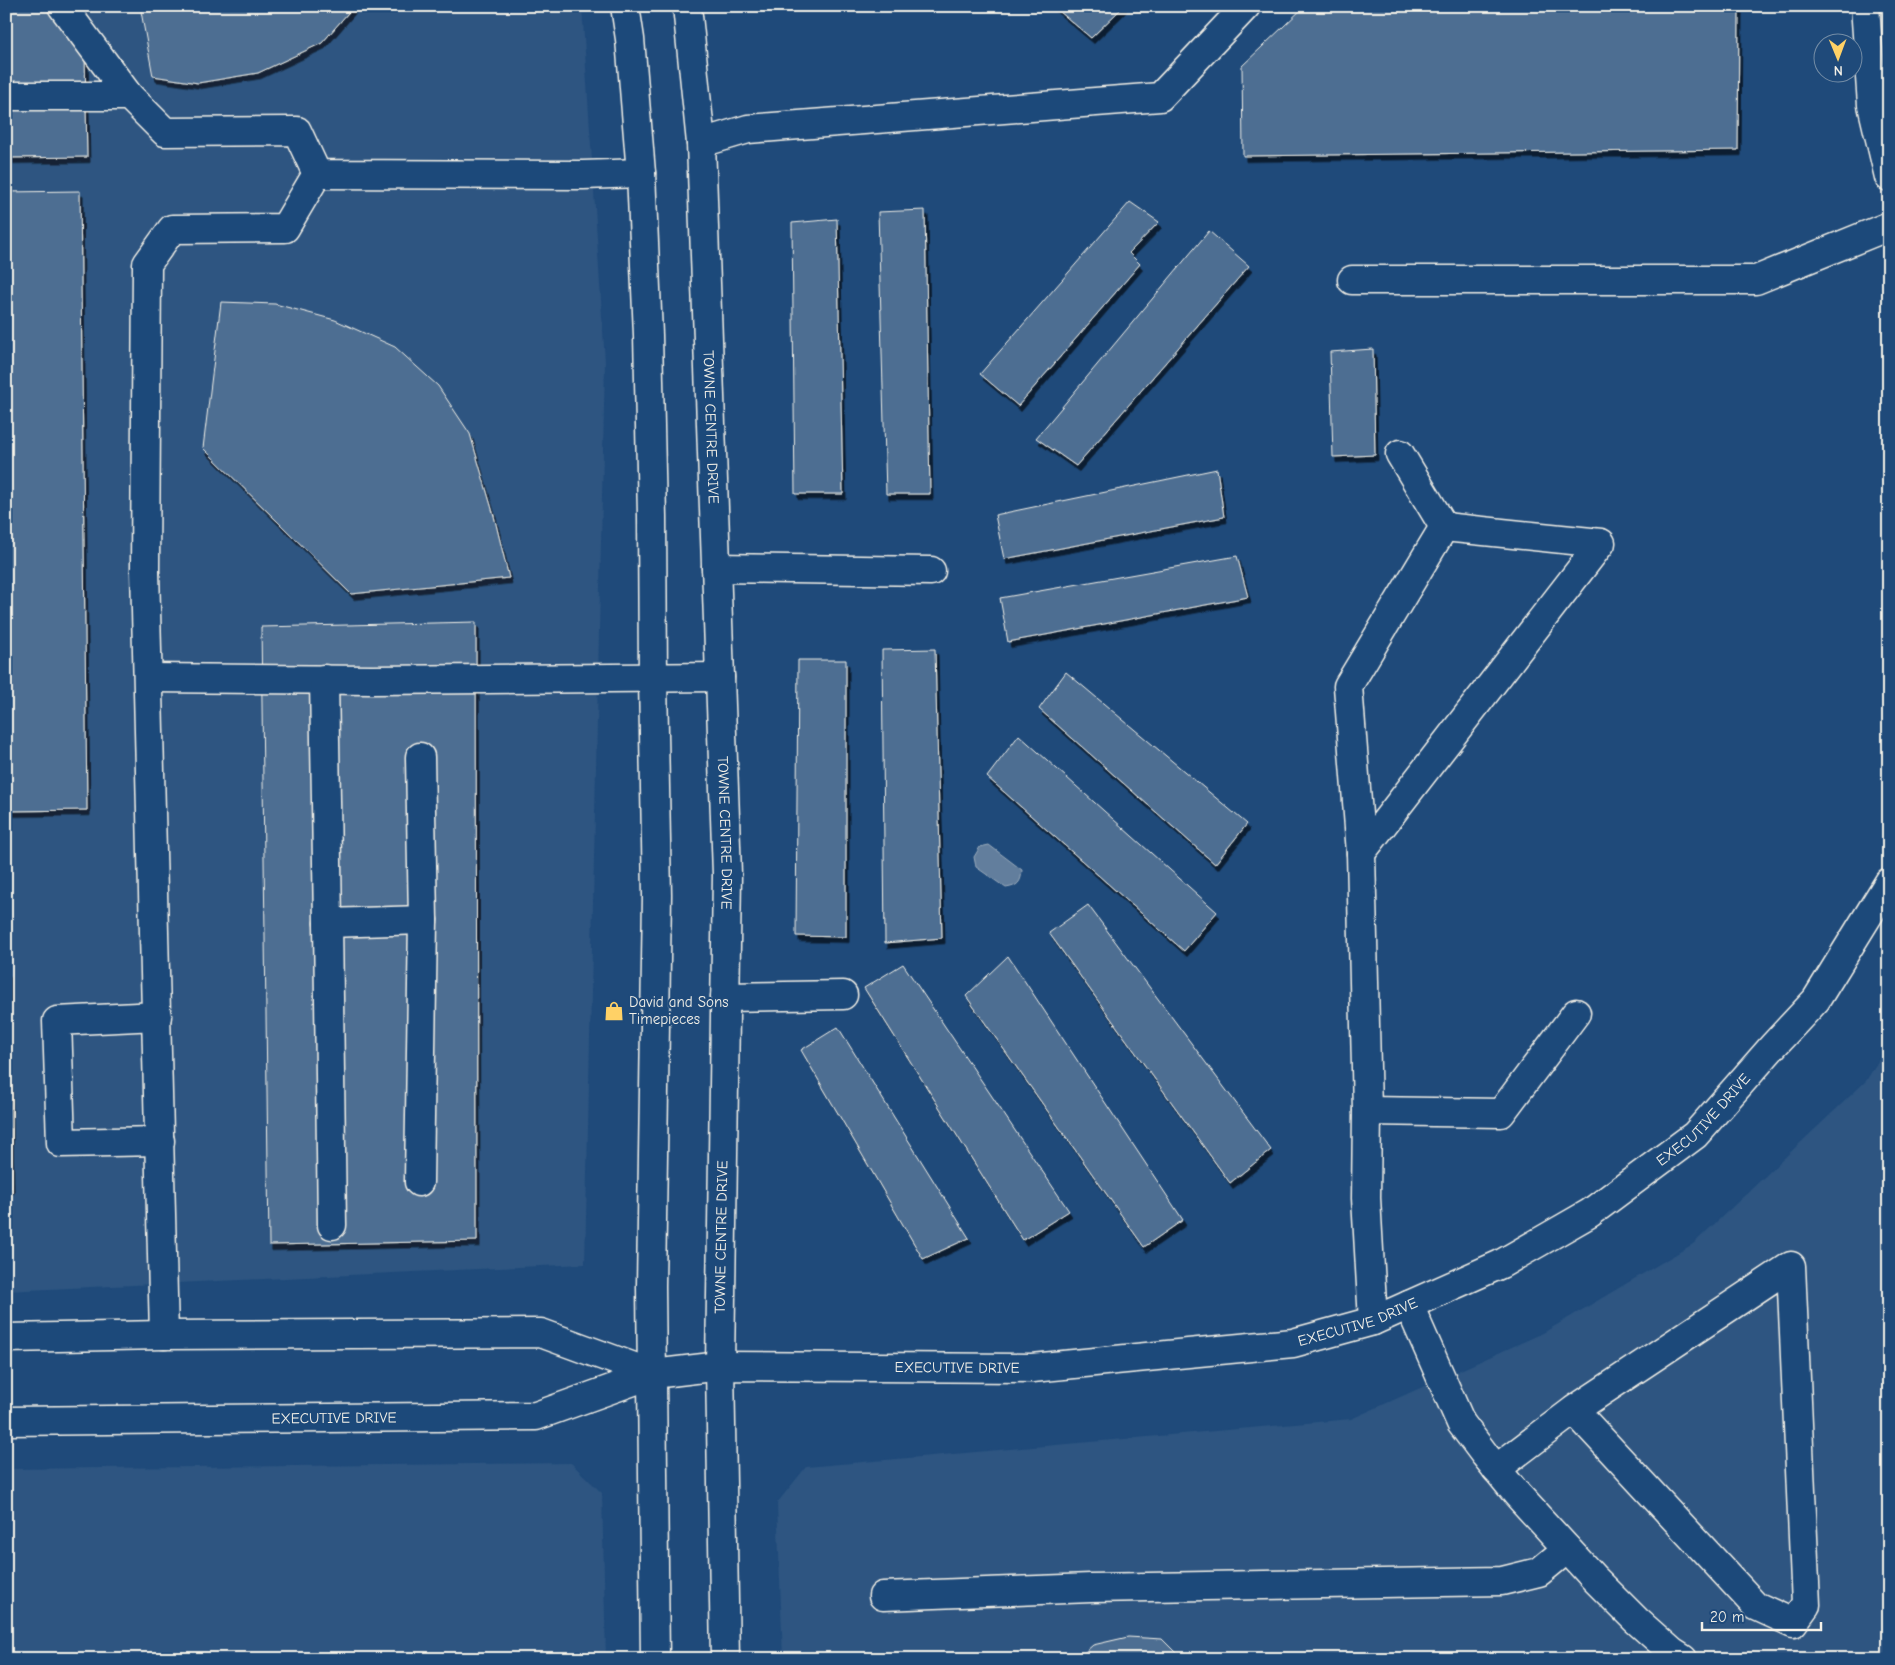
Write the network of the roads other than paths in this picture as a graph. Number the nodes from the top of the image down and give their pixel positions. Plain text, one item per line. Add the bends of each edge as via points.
1 (62, 6) edge
2 (625, 6) edge
3 (687, 6) edge
4 (1246, 6) edge
5 (1866, 6) edge
6 (6, 96) edge
7 (129, 96) junction
8 (701, 143) junction
9 (640, 173) junction
10 (317, 174) junction
11 (1889, 177) edge
12 (1889, 226) edge
13 (1352, 280) dead end
14 (1400, 454) dead end
15 (1444, 527) junction
16 (716, 568) junction
17 (931, 570) dead end
18 (720, 677) junction
19 (149, 678) junction
20 (324, 679) junction
21 (653, 679) junction
22 (420, 757) dead end
23 (1361, 853) junction
24 (1889, 882) edge
25 (422, 920) junction
26 (328, 923) junction
27 (843, 995) dead end
28 (725, 997) junction
29 (1576, 1013) dead end
30 (157, 1016) junction
31 (1367, 1110) junction
32 (160, 1142) junction
33 (419, 1182) dead end
34 (332, 1225) dead end
35 (1409, 1305) junction
36 (1373, 1321) junction
37 (164, 1335) junction
38 (6, 1338) edge
39 (720, 1366) junction
40 (653, 1374) junction
41 (1574, 1410) junction
42 (6, 1421) edge
43 (1496, 1469) junction
44 (1567, 1549) junction
45 (882, 1596) dead end
46 (655, 1659) edge
47 (725, 1659) edge
48 (1683, 1659) edge

1 - 7 main road
2 - 9 main road
3 - 8 main road, TOWNE CENTRE DRIVE
4 - 8 main road via 1160,97 748,129
5 - 11 main road via 1872,105
6 - 7 main road
7 - 10 main road via 165,132 297,131
8 - 16 main road, TOWNE CENTRE DRIVE
9 - 10 main road
9 - 21 main road via 648,334
10 - 19 main road via 285,228 172,229 147,264 145,570
12 - 13 main road via 1756,280
14 - 15 main road
15 - 23 main road via 1348,686
15 - 23 main road via 1601,543
16 - 17 main road
16 - 18 main road, TOWNE CENTRE DRIVE
18 - 21 main road
18 - 28 main road, TOWNE CENTRE DRIVE via 727,874
19 - 20 main road
19 - 30 main road
20 - 21 main road
20 - 26 main road
21 - 40 main road via 657,895 651,1267
22 - 25 main road
23 - 31 main road
24 - 35 main road, EXECUTIVE DRIVE via 1816,1000 1696,1135 1590,1213 1500,1264
25 - 26 main road
25 - 33 main road
26 - 34 main road
27 - 28 main road
28 - 39 main road, TOWNE CENTRE DRIVE
29 - 31 main road via 1501,1114
30 - 32 main road
30 - 32 main road via 57,1021 62,1142
31 - 36 main road via 1366,1198
32 - 37 main road
35 - 36 main road, EXECUTIVE DRIVE
35 - 43 main road via 1460,1423
36 - 39 main road, EXECUTIVE DRIVE via 1293,1343 1032,1368
37 - 38 main road, EXECUTIVE DRIVE
37 - 40 main road, EXECUTIVE DRIVE via 541,1333
39 - 40 main road, EXECUTIVE DRIVE
39 - 47 main road, TOWNE CENTRE DRIVE
40 - 42 main road, EXECUTIVE DRIVE via 536,1416
40 - 46 main road
41 - 41 main road via 1756,1606 1793,1623 1806,1605 1790,1266
41 - 43 main road
43 - 44 main road
44 - 45 main road via 1539,1572 1502,1582 1091,1588
44 - 48 main road via 1636,1620

